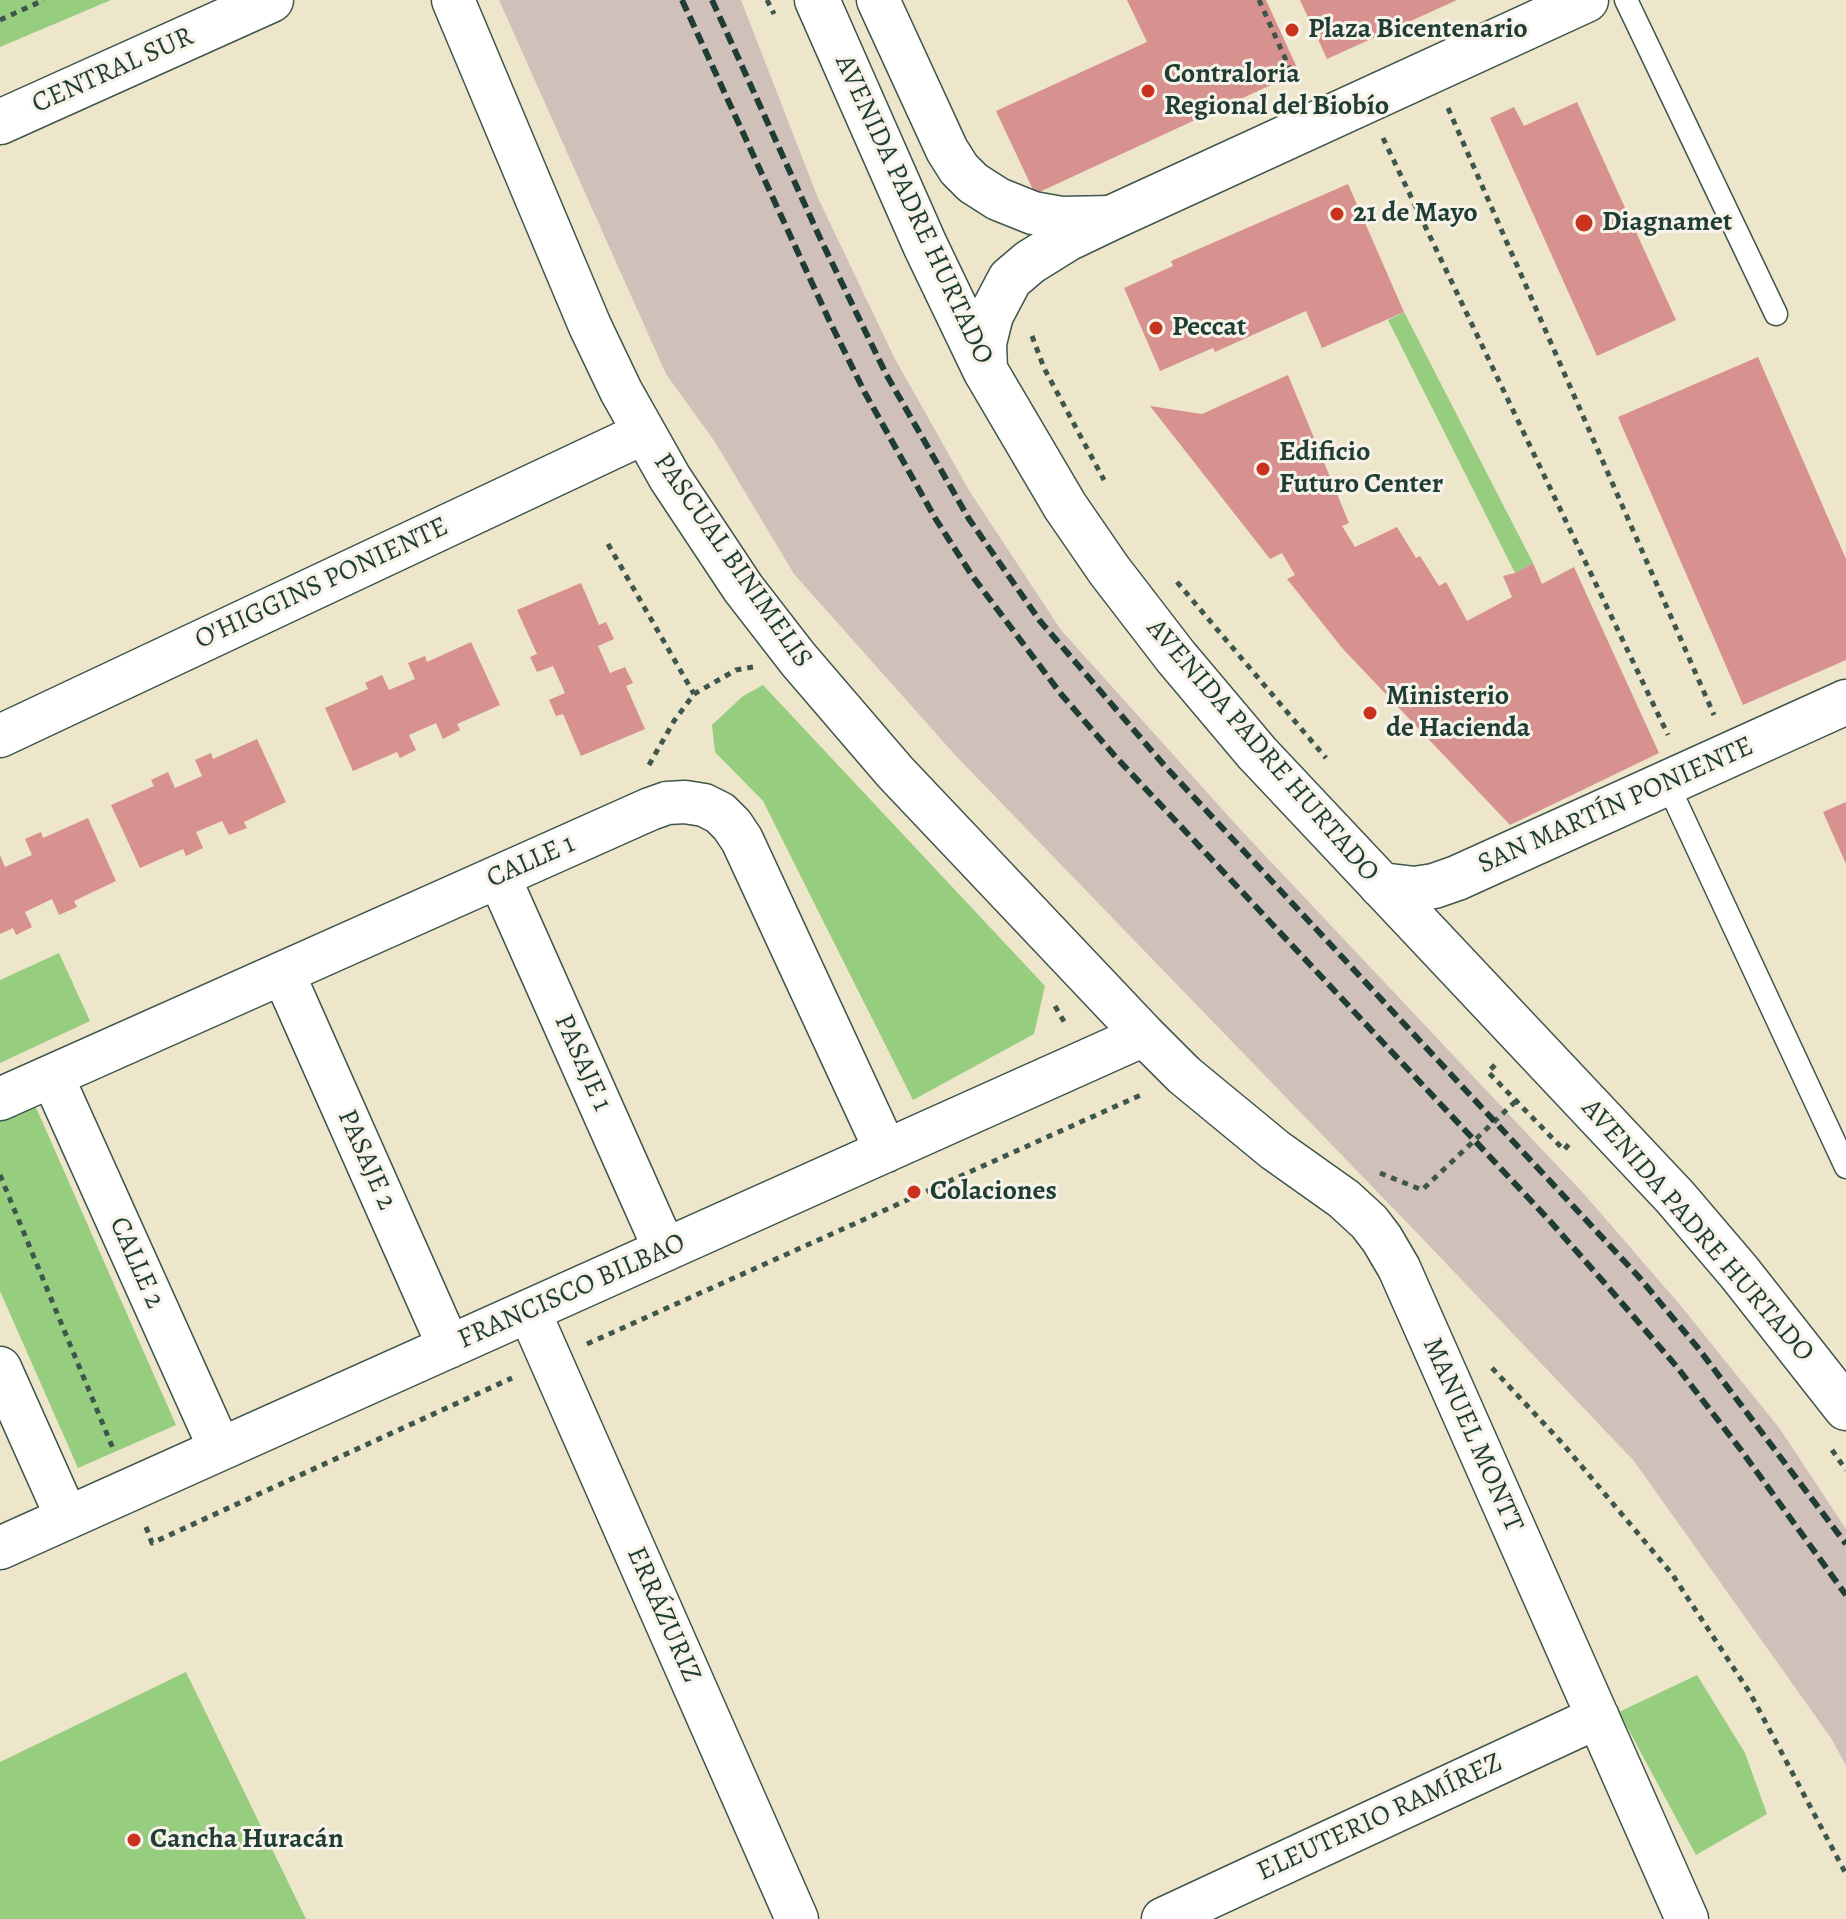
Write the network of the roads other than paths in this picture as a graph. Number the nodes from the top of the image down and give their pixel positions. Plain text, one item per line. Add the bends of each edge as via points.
1 (271, 0) edge
2 (453, 0) edge
3 (817, 0) edge
4 (878, 0) edge
5 (1586, 0) edge
6 (1626, 0) edge
7 (0, 122) edge
8 (1113, 217) junction
9 (1776, 314) dead end
10 (985, 370) junction
11 (644, 433) junction
12 (1846, 702) edge
13 (0, 736) edge
14 (1677, 778) junction
15 (499, 877) junction
16 (1381, 885) junction
17 (283, 973) junction
18 (1144, 1035) junction
19 (52, 1076) junction
20 (0, 1099) edge
21 (886, 1151) junction
22 (1846, 1167) edge
23 (665, 1250) junction
24 (529, 1311) junction
25 (449, 1347) junction
26 (0, 1368) edge
27 (1846, 1408) edge
28 (220, 1449) junction
29 (67, 1518) junction
30 (0, 1548) edge
31 (1598, 1717) junction
32 (797, 1919) edge
33 (1163, 1919) edge
34 (1687, 1919) edge

1 - 7 main road, CENTRAL SUR
2 - 11 street, PASCUAL BINIMELIS via 584,312
3 - 10 main road, AVENIDA PADRE HURTADO
4 - 8 street, AVENIDA PADRE HURTADO via 947,150 973,183 1033,213
5 - 8 main road
6 - 9 lane
8 - 10 main road via 1067,239 1010,279 986,332
10 - 16 main road, AVENIDA PADRE HURTADO via 1065,506 1141,614 1257,753
11 - 13 street, O'HIGGINS PONIENTE
11 - 18 street, PASCUAL BINIMELIS via 697,521 798,659 895,772
12 - 14 main road, SAN MARTÍN PONIENTE
14 - 16 main road, SAN MARTÍN PONIENTE via 1457,878 1415,889
14 - 22 lane
15 - 17 street, CALLE 1
15 - 21 street, CALLE 1 via 667,803 704,805 720,813 742,840
15 - 23 street, PASAJE 1
16 - 27 main road, AVENIDA PADRE HURTADO via 1675,1197
17 - 19 street, CALLE 1
17 - 25 street, PASAJE 2
18 - 21 street, FRANCISCO BILBAO
18 - 31 street, MANUEL MONTT via 1275,1150 1344,1199 1382,1239
19 - 20 street, CALLE 1
19 - 28 street, CALLE 2
21 - 23 street, FRANCISCO BILBAO
23 - 24 street, FRANCISCO BILBAO
24 - 25 street, FRANCISCO BILBAO
24 - 32 street, ERRÁZURIZ
25 - 28 street, FRANCISCO BILBAO
26 - 29 street
28 - 29 street, FRANCISCO BILBAO
29 - 30 street, FRANCISCO BILBAO
31 - 33 street, ELEUTERIO RAMÍREZ
31 - 34 street, MANUEL MONTT

